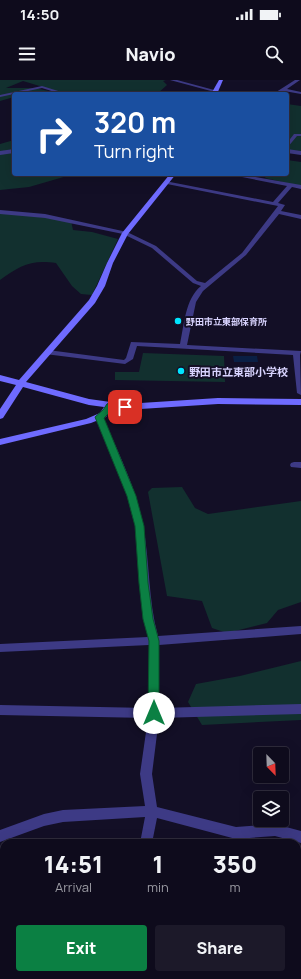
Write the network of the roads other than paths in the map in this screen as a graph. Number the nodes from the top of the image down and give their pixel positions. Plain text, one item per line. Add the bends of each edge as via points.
1 (172, 80) edge
2 (221, 80) edge
3 (297, 80) edge
4 (283, 90) junction
5 (19, 92) edge
6 (59, 92) edge
7 (212, 92) edge
8 (215, 92) edge
9 (279, 92) edge
10 (12, 93) edge
11 (301, 93) edge
12 (0, 96) edge
13 (301, 135) edge
14 (289, 144) edge
15 (12, 151) edge
16 (289, 151) edge
17 (0, 153) edge
18 (301, 153) edge
19 (172, 176) edge
20 (240, 176) edge
21 (264, 176) edge
22 (261, 180) junction
23 (167, 182) junction
24 (291, 185) junction
25 (301, 187) edge
26 (274, 204) junction
27 (0, 212) edge
28 (278, 212) junction
29 (301, 217) edge
30 (125, 233) junction
31 (205, 285) junction
32 (184, 347) junction
33 (48, 352) junction
34 (298, 353) edge
35 (0, 378) edge
36 (21, 383) junction
37 (301, 393) edge
38 (301, 402) edge
39 (109, 406) junction
40 (0, 416) edge
41 (99, 417) junction
42 (0, 442) edge
43 (301, 630) edge
44 (154, 641) junction
45 (0, 648) edge
46 (301, 709) edge
47 (0, 710) edge
48 (154, 713) junction
49 (152, 811) junction
50 (0, 836) edge
51 (301, 837) edge
52 (147, 839) edge

1 - 7 street
2 - 8 street
3 - 4 street
4 - 9 street
4 - 11 street
5 - 6 street via 42,87
10 - 12 street
13 - 14 street via 296,135
15 - 17 street
16 - 18 street
19 - 23 street
20 - 22 street
21 - 22 street
22 - 24 street
23 - 26 street
23 - 30 street
24 - 25 street
24 - 26 street
26 - 28 street via 282,205
27 - 30 street via 45,216
28 - 29 street
28 - 31 street via 244,254
30 - 31 street via 154,246 195,282
30 - 33 street via 97,294
31 - 32 street via 192,302
32 - 33 street via 134,344 129,360 125,362
32 - 34 street
33 - 36 street
34 - 37 street
35 - 36 street
36 - 39 street
36 - 40 street
38 - 39 street via 218,401
39 - 41 street via 107,412
41 - 42 street
41 - 44 street via 129,490 139,526 148,619
43 - 44 street
44 - 45 street
44 - 48 street
46 - 48 street
47 - 48 street
48 - 49 street via 146,774
49 - 50 street via 63,816
49 - 51 street via 236,833 275,830
49 - 52 street

